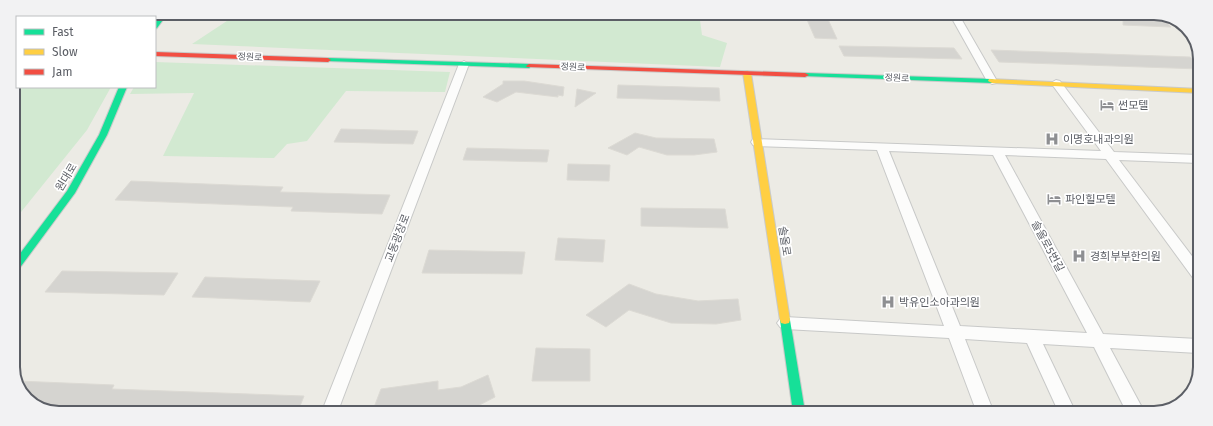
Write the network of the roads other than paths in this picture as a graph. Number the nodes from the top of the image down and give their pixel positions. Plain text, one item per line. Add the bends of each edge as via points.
1 (957, 20) edge
2 (156, 54) edge
3 (464, 64) junction
4 (747, 73) junction
5 (992, 81) junction
6 (1056, 83) junction
7 (123, 88) edge
8 (1193, 91) edge
9 (757, 142) junction
10 (882, 146) junction
11 (997, 151) junction
12 (1110, 156) junction
13 (1193, 159) edge
14 (20, 261) edge
15 (1193, 267) edge
16 (785, 323) junction
17 (954, 333) junction
18 (1032, 337) junction
19 (1099, 341) junction
20 (1193, 346) edge
21 (332, 406) edge
22 (798, 406) edge
23 (983, 406) edge
24 (1065, 406) edge
25 (1132, 406) edge

1 - 5 street
2 - 3 street, 정원로
3 - 4 street, 정원로
3 - 21 street, 교동광장로
4 - 5 street, 정원로
4 - 9 street, 솔올로
5 - 6 street, 정원로
6 - 8 street, 정원로
6 - 12 street
7 - 14 street, 원대로 via 103,135 71,193
9 - 10 street
9 - 16 street, 솔올로
10 - 11 street
10 - 17 street
11 - 12 street
11 - 19 street, 솔올로5번길
12 - 13 street
12 - 15 street
16 - 17 street
16 - 22 street, 솔올로
17 - 18 street
17 - 23 street
18 - 19 street
18 - 24 street
19 - 20 street
19 - 25 street, 솔올로5번길

